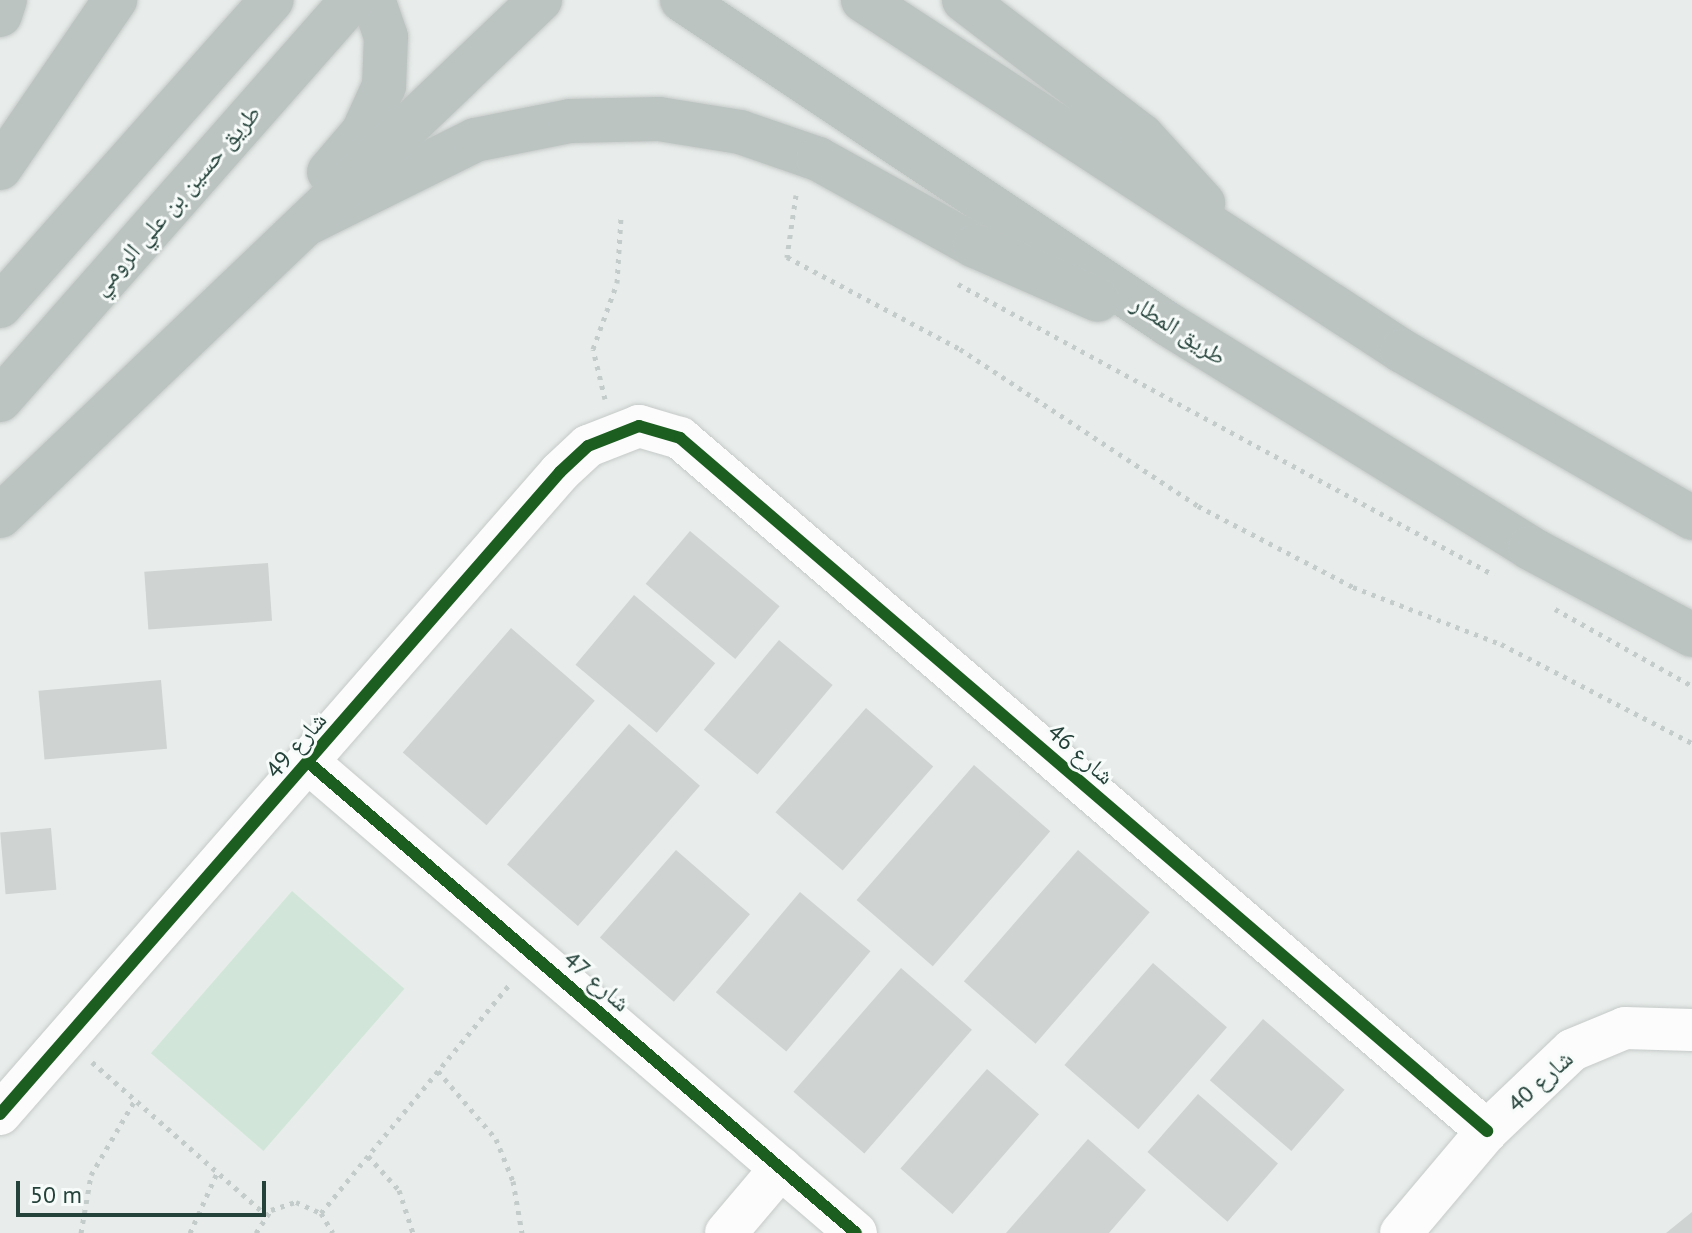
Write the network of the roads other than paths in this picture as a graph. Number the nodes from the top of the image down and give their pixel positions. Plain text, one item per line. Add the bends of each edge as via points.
1 (5, 0) edge
2 (115, 0) edge
3 (272, 0) edge
4 (352, 0) edge
5 (373, 0) edge
6 (540, 0) edge
7 (682, 0) edge
8 (863, 0) edge
9 (964, 0) edge
10 (0, 15) edge
11 (0, 168) edge
12 (306, 224) junction
13 (1219, 229) junction
14 (0, 306) edge
15 (1168, 324) junction
16 (0, 400) edge
17 (626, 430) joint
18 (0, 516) edge
19 (1692, 518) edge
20 (1692, 635) edge
21 (309, 763) junction
22 (1692, 1030) edge
23 (0, 1114) edge
24 (1487, 1131) junction
25 (781, 1168) junction
26 (726, 1233) edge
27 (856, 1233) edge
28 (1401, 1233) edge

1 - 10 highway
2 - 11 highway
3 - 14 highway
4 - 16 highway, طريق حسين بن علي الرومي
5 - 12 highway via 386,37 384,86 363,132 322,180
6 - 12 highway
7 - 15 highway, طريق المطار
8 - 13 highway
9 - 13 highway via 1142,136
12 - 15 highway via 430,158 522,128 618,119 700,123 818,159 987,252
12 - 18 highway
13 - 19 highway via 1402,351
15 - 20 highway, طريق المطار via 1530,548
17 - 21 street, شارع 49 via 560,472
17 - 24 street, شارع 46 via 680,438
21 - 23 street, شارع 49
21 - 25 street, شارع 47
22 - 24 street, شارع 40 via 1625,1028 1572,1050
24 - 28 street, شارع 40
25 - 26 street
25 - 27 street, شارع 47

